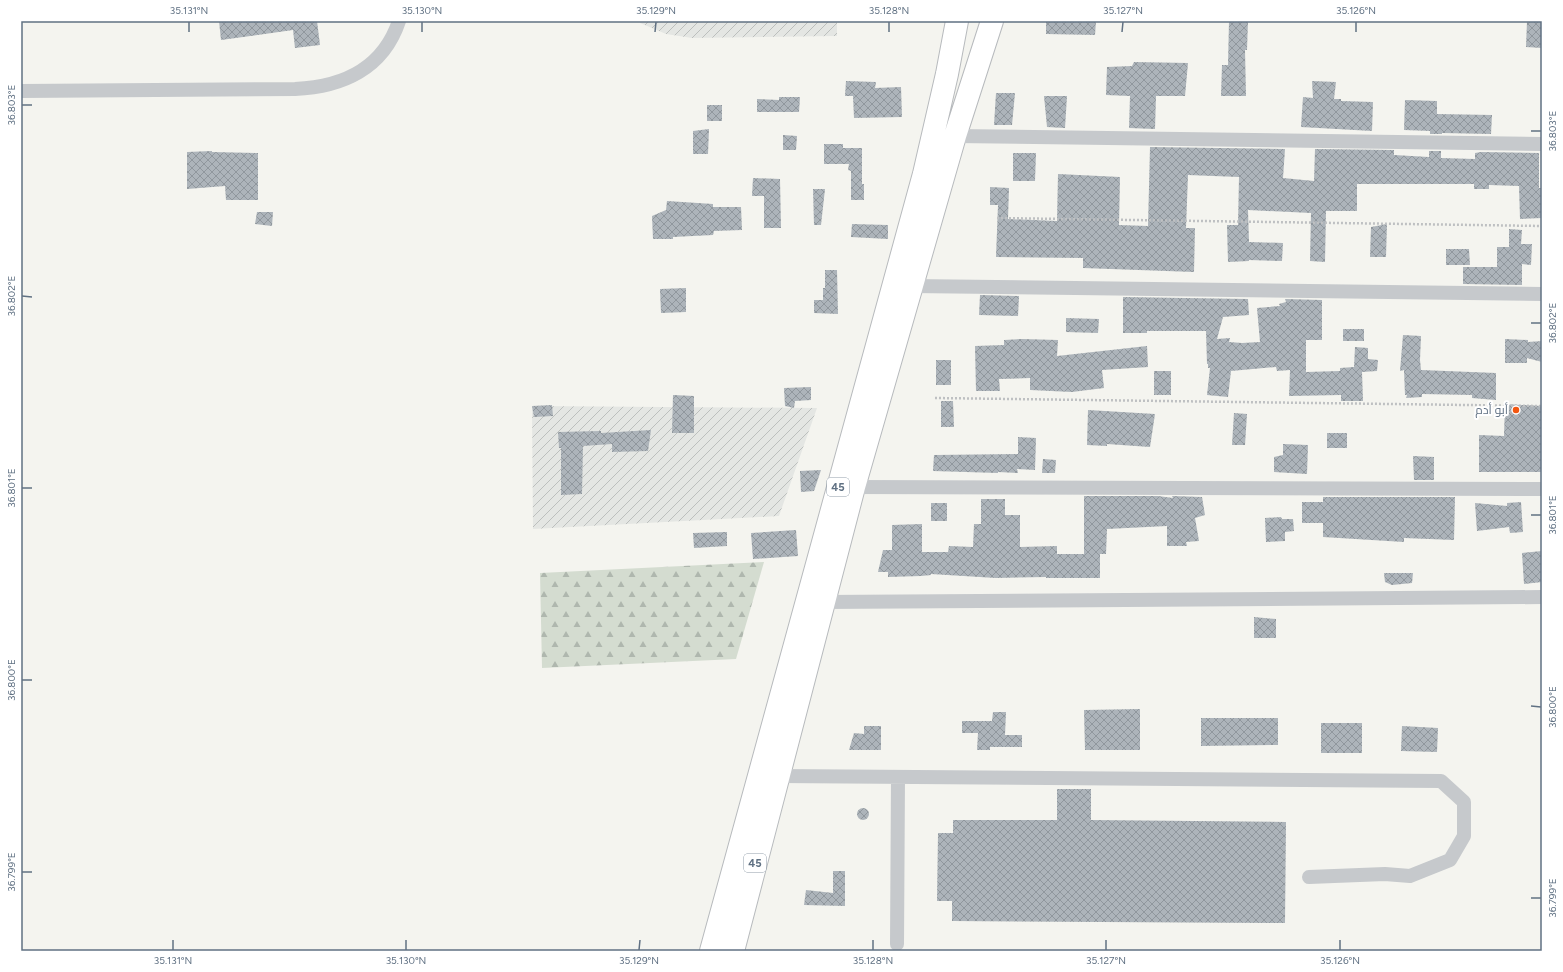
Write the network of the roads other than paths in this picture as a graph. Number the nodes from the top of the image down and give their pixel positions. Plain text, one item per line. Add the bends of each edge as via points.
1 (399, 21) edge
2 (956, 21) edge
3 (992, 21) edge
4 (21, 91) edge
5 (955, 136) junction
6 (1542, 144) edge
7 (911, 286) junction
8 (1542, 294) edge
9 (854, 487) junction
10 (1542, 489) edge
11 (1542, 597) edge
12 (823, 602) junction
13 (778, 776) junction
14 (898, 778) junction
15 (1309, 877) dead end
16 (897, 944) dead end
17 (711, 951) edge
18 (733, 951) edge

1 - 4 street via 390,40 373,61 350,77 323,86 295,89
2 - 17 highway, 45 via 948,74 924,174
3 - 5 highway, 45
5 - 6 street
5 - 7 highway, 45
7 - 8 street
7 - 9 highway, 45
9 - 10 street
9 - 12 highway, 45
11 - 12 street
12 - 13 highway, 45
13 - 14 street
13 - 18 highway, 45
14 - 15 street via 1440,781 1464,802 1464,836 1450,860 1410,876 1385,874
14 - 16 street

